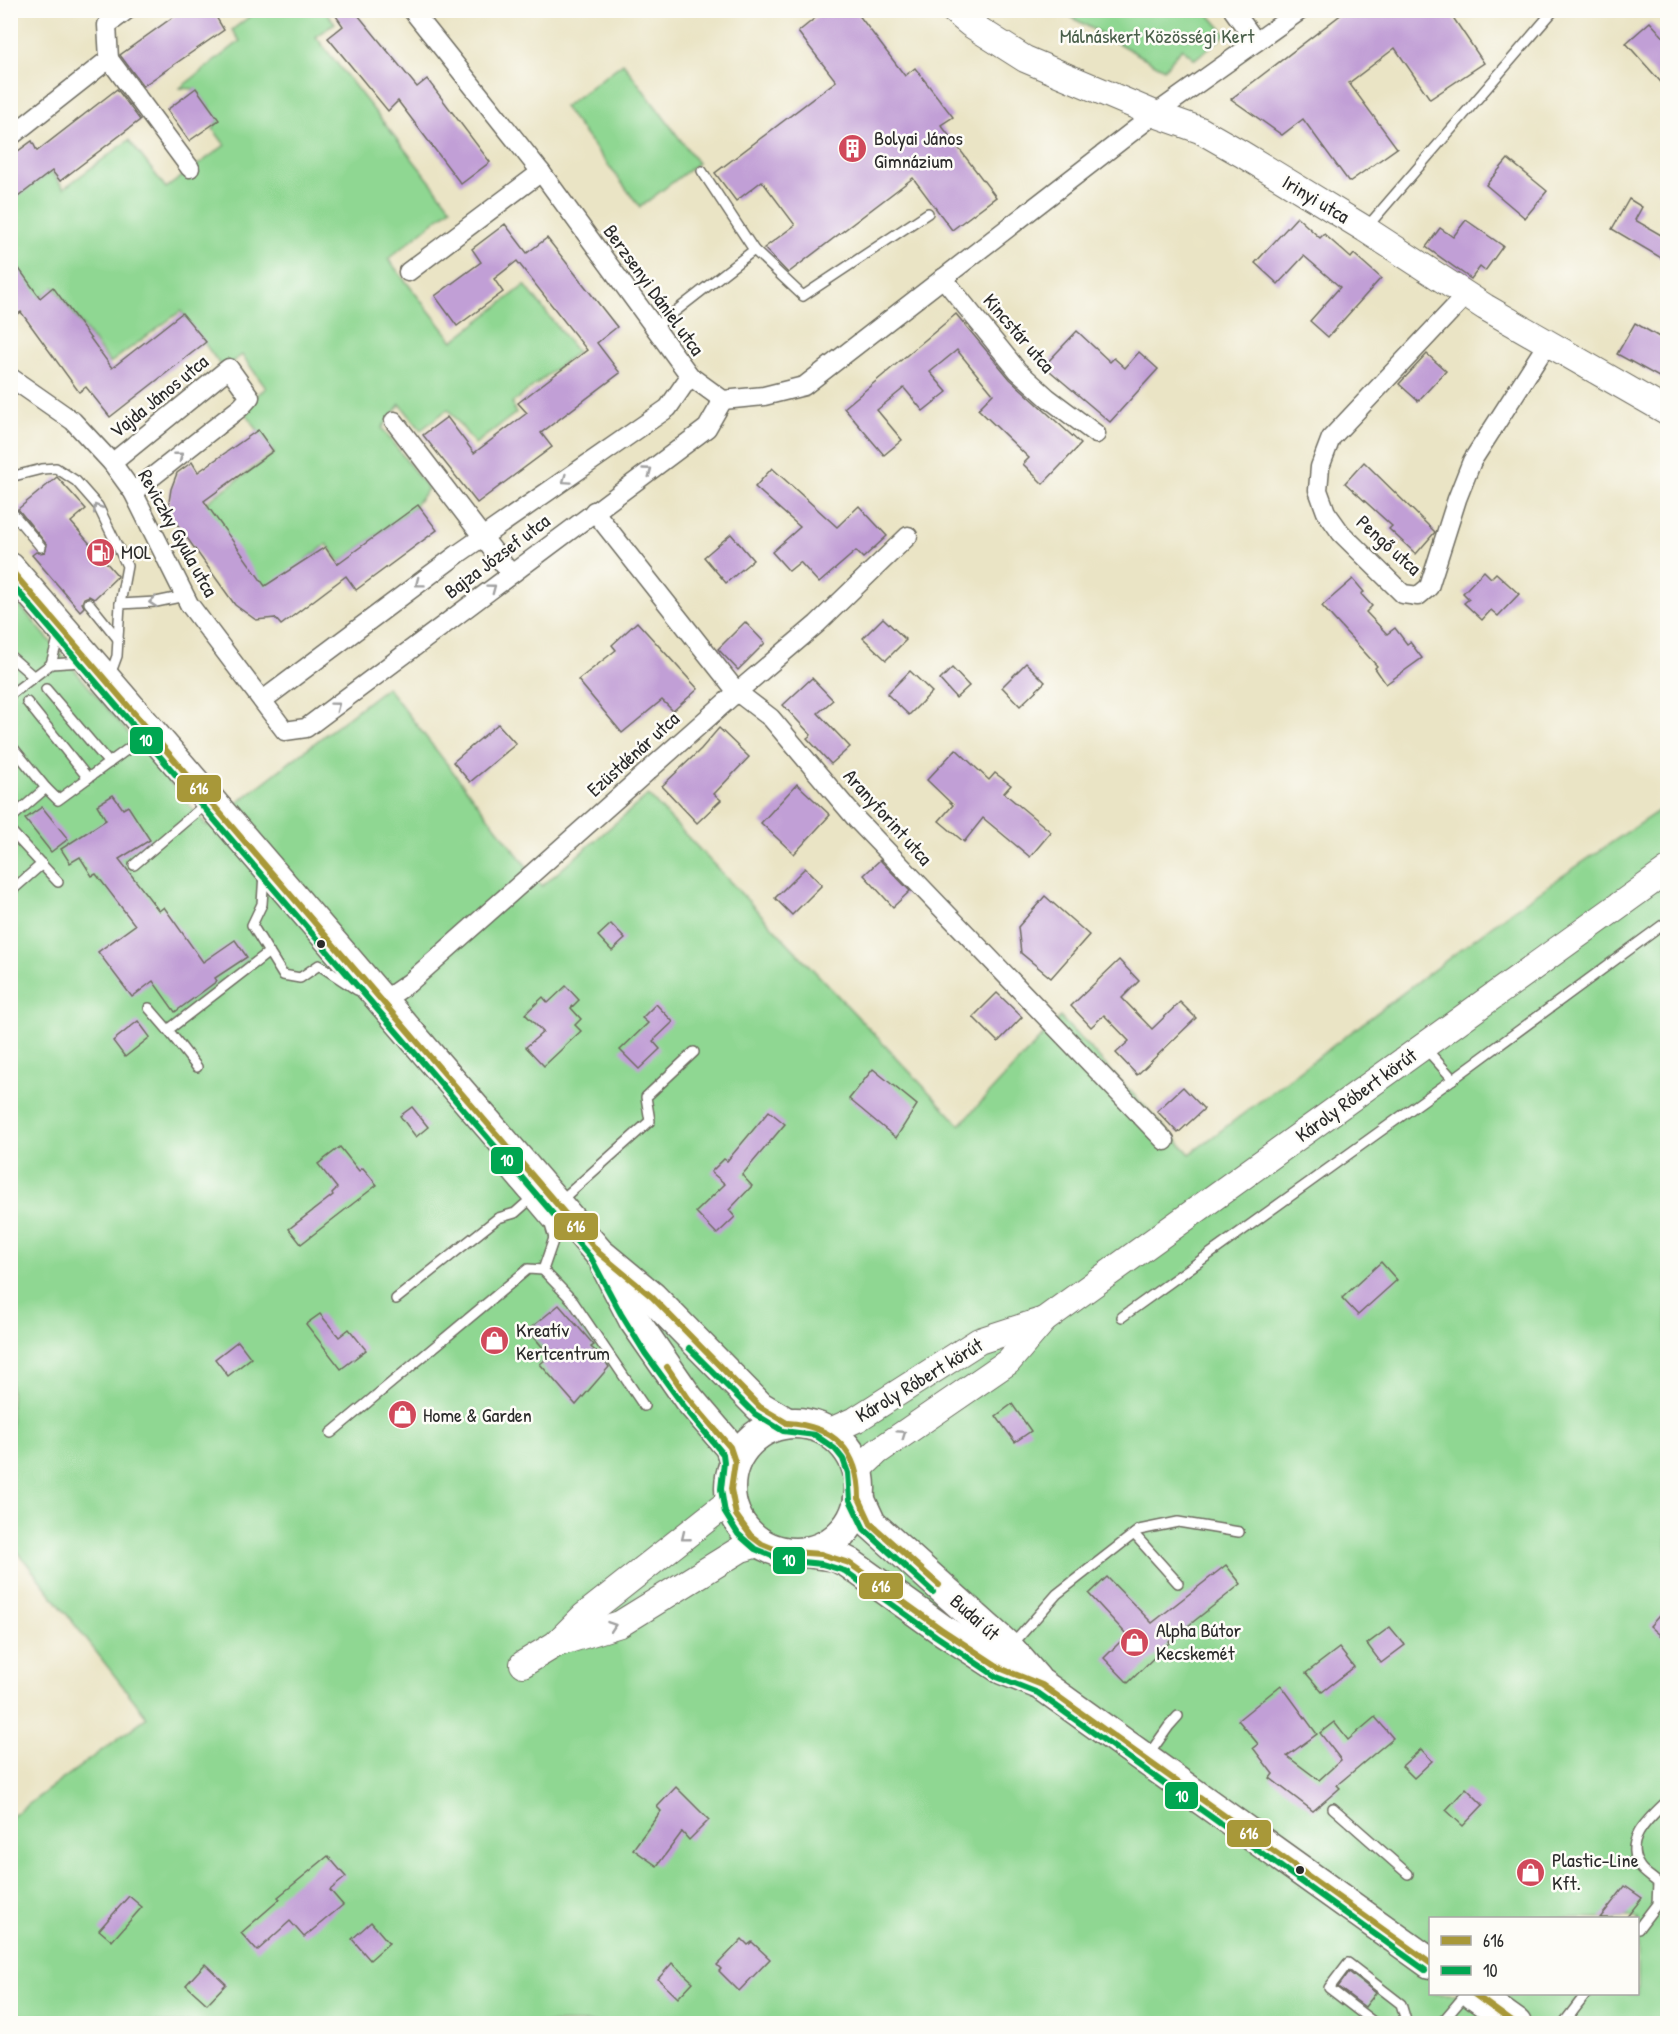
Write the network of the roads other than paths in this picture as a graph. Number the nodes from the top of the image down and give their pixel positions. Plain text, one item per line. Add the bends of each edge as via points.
1 (127, 10) edge
2 (412, 10) edge
3 (953, 10) edge
4 (1233, 10) edge
5 (1301, 10) edge
6 (1554, 10) edge
7 (102, 18) edge
8 (1256, 42) junction
9 (109, 59) junction
10 (1155, 114) junction
11 (10, 137) edge
12 (190, 168) dead end
13 (702, 171) dead end
14 (541, 172) junction
15 (928, 213) dead end
16 (1365, 229) junction
17 (754, 250) junction
18 (408, 272) dead end
19 (943, 278) junction
20 (1466, 295) junction
21 (654, 328) junction
22 (1547, 344) junction
23 (690, 376) junction
24 (10, 377) edge
25 (723, 400) junction
26 (1668, 412) edge
27 (394, 422) dead end
28 (1096, 434) dead end
29 (112, 463) junction
30 (10, 477) edge
31 (133, 492) junction
32 (10, 510) edge
33 (594, 511) junction
34 (483, 536) junction
35 (908, 536) dead end
36 (41, 548) dead end
37 (10, 568) edge
38 (511, 574) junction
39 (185, 596) junction
40 (89, 603) dead end
41 (120, 604) junction
42 (62, 627) junction
43 (118, 639) junction
44 (10, 656) edge
45 (51, 664) junction
46 (99, 672) junction
47 (34, 677) junction
48 (46, 689) dead end
49 (737, 692) junction
50 (10, 695) edge
51 (263, 700) junction
52 (27, 702) dead end
53 (285, 731) joint
54 (152, 732) junction
55 (10, 744) edge
56 (109, 763) junction
57 (88, 778) junction
58 (46, 788) junction
59 (210, 800) junction
60 (10, 819) edge
61 (10, 830) edge
62 (42, 864) junction
63 (134, 865) dead end
64 (264, 865) junction
65 (1668, 870) edge
66 (58, 882) dead end
67 (10, 892) edge
68 (1668, 921) edge
69 (269, 952) junction
70 (149, 1008) dead end
71 (390, 1009) junction
72 (168, 1030) junction
73 (1424, 1047) junction
74 (694, 1052) dead end
75 (197, 1067) dead end
76 (1453, 1079) junction
77 (1165, 1141) dead end
78 (501, 1167) dead end
79 (552, 1211) junction
80 (599, 1253) junction
81 (543, 1269) junction
82 (396, 1299) dead end
83 (1122, 1317) dead end
84 (1044, 1320) junction
85 (644, 1406) dead end
86 (787, 1424) junction
87 (331, 1432) dead end
88 (828, 1432) junction
89 (735, 1462) junction
90 (858, 1485) junction
91 (731, 1500) junction
92 (1239, 1532) dead end
93 (1134, 1534) junction
94 (761, 1543) junction
95 (805, 1552) junction
96 (1178, 1583) dead end
97 (556, 1644) junction
98 (1009, 1648) junction
99 (523, 1665) dead end
100 (1042, 1685) junction
101 (1178, 1716) dead end
102 (1145, 1760) junction
103 (1668, 1802) edge
104 (1333, 1808) dead end
105 (1408, 1874) dead end
106 (1662, 1903) edge
107 (1639, 1928) edge
108 (1429, 1962) edge
109 (1465, 1995) edge
110 (1475, 1995) edge
111 (1585, 1995) edge
112 (1442, 2022) edge
113 (1376, 2024) edge
114 (1407, 2024) edge
115 (1516, 2024) edge
116 (1563, 2024) edge

1 - 7 street
2 - 14 street, Berzsenyi Dániel utca
3 - 10 street, Irinyi utca via 1025,59
4 - 8 street
5 - 8 street
6 - 16 lane
7 - 9 street
8 - 10 street
9 - 11 street
9 - 12 street
10 - 16 street, Irinyi utca via 1200,130
10 - 19 street
13 - 17 lane
14 - 18 street
14 - 21 street, Berzsenyi Dániel utca
15 - 17 lane via 803,296
16 - 20 street, Irinyi utca
17 - 21 lane
19 - 25 street via 804,386 764,396
19 - 28 street, Kincstár utca via 1018,371
20 - 22 street, Irinyi utca
20 - 22 street, Pengő utca via 1331,438 1320,466 1318,490 1326,512 1341,533 1403,594 1418,596 1429,587 1472,460
21 - 23 street, Berzsenyi Dániel utca
22 - 26 street, Irinyi utca
23 - 25 street, Berzsenyi Dániel utca
23 -> 34 street, Bajza József utca via 668,408
24 - 29 street, Reviczky Gyula utca via 73,420
33 -> 25 street, Bajza József utca via 707,428
27 - 34 street
29 - 31 street, Reviczky Gyula utca
31 -> 29 street, Vajda János utca via 250,397 229,368
41 -> 30 lane via 127,566 98,506 76,481 56,468
31 - 39 street, Reviczky Gyula utca
32 - 36 lane
33 - 38 street, Bajza József utca
33 - 49 street, Aranyforint utca
34 - 38 street
34 -> 51 street, Bajza József utca
35 - 49 street, Ezüstdénár utca via 817,624
37 - 42 main road
53 -> 38 street, Bajza József utca via 306,728
39 -> 41 lane
39 - 51 street, Reviczky Gyula utca
40 - 43 lane
41 - 43 lane
42 - 45 lane
42 - 46 main road
43 - 46 lane via 117,656
44 - 47 lane
45 - 46 lane
45 - 47 lane
46 - 54 main road
47 - 50 lane
48 - 56 lane
49 - 71 street, Ezüstdénár utca via 409,983
49 - 77 street, Aranyforint utca via 771,718 857,820
51 - 53 street, Reviczky Gyula utca
52 - 57 lane
54 - 56 lane
54 - 59 main road
55 - 58 lane
56 - 57 lane
57 - 58 lane via 58,800
58 - 60 lane
59 - 63 lane
59 - 64 main road
61 - 62 lane
62 - 66 lane
62 - 67 lane
64 - 69 lane via 262,904 252,925
64 - 71 main road
65 - 73 street, Károly Róbert körút
68 - 76 lane
69 - 71 lane via 283,975 300,978 319,965
69 - 72 lane
70 - 72 lane
71 - 79 main road
72 - 75 lane
73 - 76 lane
73 - 84 street, Károly Róbert körút
74 - 79 lane via 646,1097 650,1121
76 - 83 lane
78 - 79 lane
79 - 80 main road
79 - 81 lane
79 - 82 lane via 498,1218
80 - 86 main road via 652,1297 760,1407
80 - 89 main road via 634,1320 688,1398 730,1447
81 - 85 lane via 572,1300
81 - 87 lane via 528,1269
84 - 88 street, Károly Róbert körút via 979,1341 857,1419
90 -> 84 street, Károly Róbert körút via 877,1452 1008,1362
86 - 88 main road via 808,1424
86 - 89 main road via 776,1425 756,1436
88 - 90 main road via 846,1449
89 - 91 main road
90 - 95 main road via 852,1517 840,1534
90 - 98 main road, Budai út via 871,1524
91 - 94 main road via 741,1525
91 -> 97 street via 584,1616
92 - 93 lane via 1178,1522
93 - 96 lane
93 - 98 lane via 1057,1594
94 - 95 main road via 775,1550
97 -> 94 street via 620,1624 741,1549
95 - 100 main road, Budai út via 835,1556 849,1563 1002,1669
97 - 99 street
98 - 100 main road, Budai út
100 - 102 main road, Budai út
101 - 102 lane
102 - 108 main road, Budai út
103 - 106 lane via 1650,1816 1635,1838 1632,1851 1640,1868 1658,1883
104 - 105 lane
106 - 107 lane
109 - 112 lane
110 - 115 main road
111 - 116 lane
113 - 114 lane via 1329,1988 1348,1963 1401,2004

